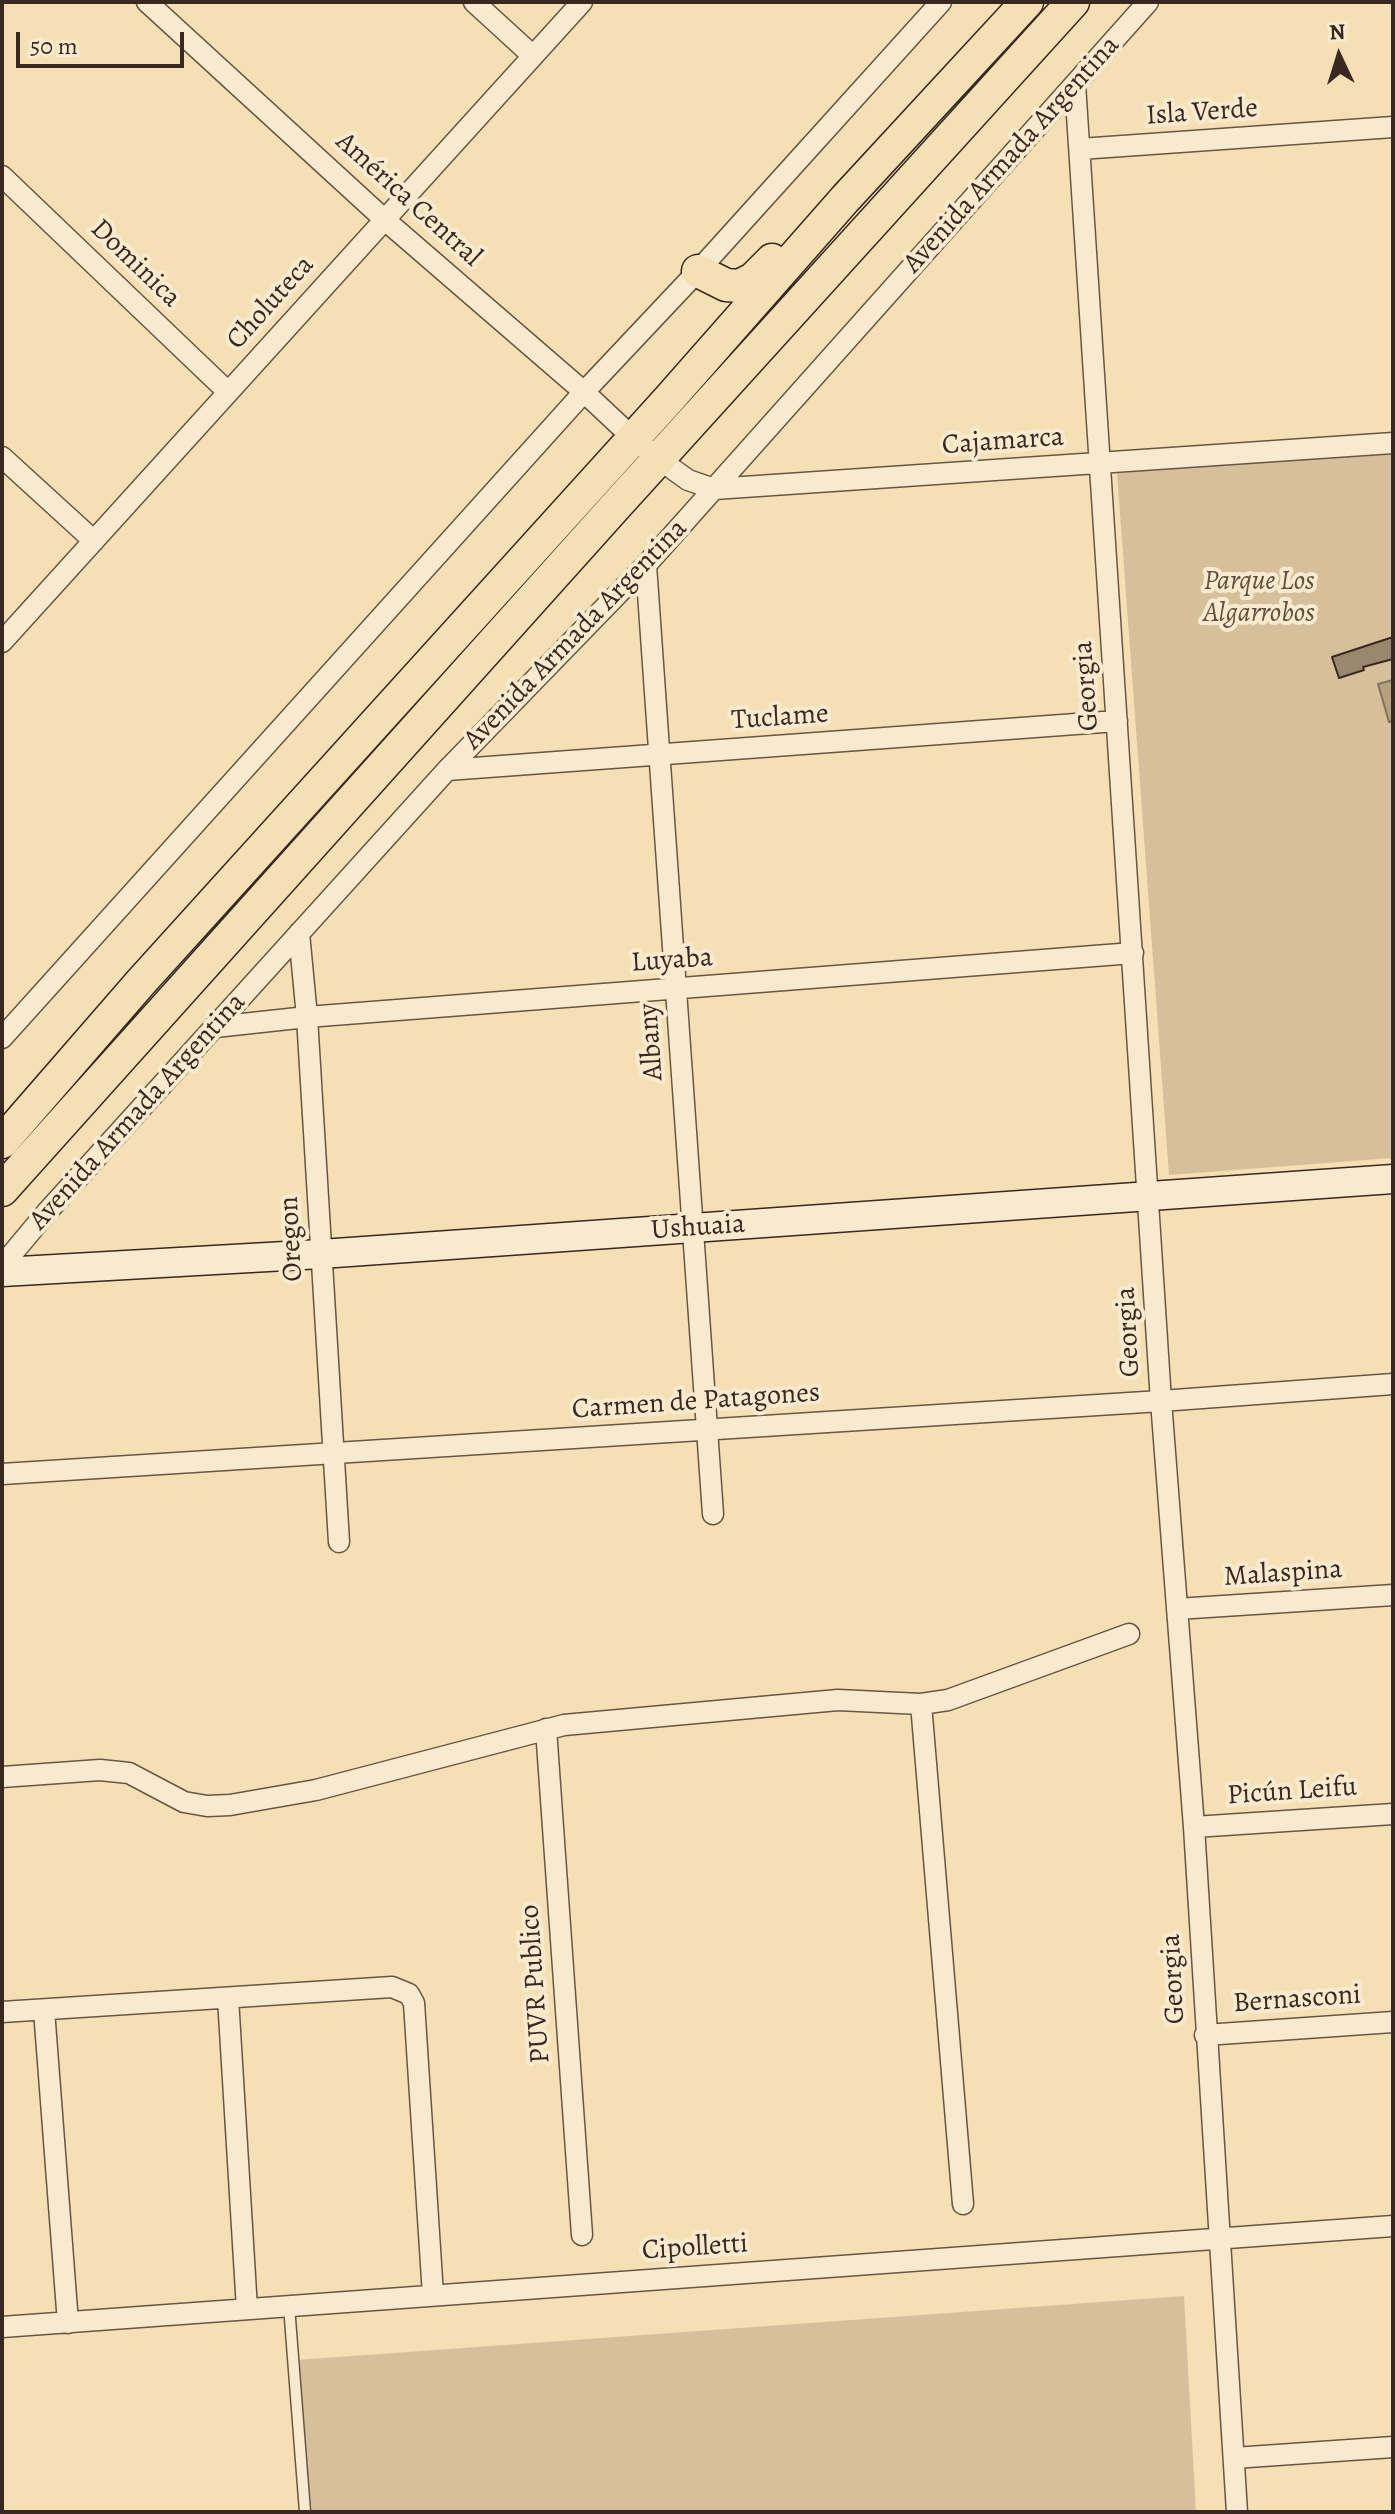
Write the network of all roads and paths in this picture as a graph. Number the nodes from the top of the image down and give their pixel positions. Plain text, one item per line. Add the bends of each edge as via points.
1 (147, 2) edge
2 (474, 2) edge
3 (582, 2) edge
4 (941, 2) edge
5 (1027, 2) edge
6 (1073, 2) edge
7 (1148, 2) edge
8 (533, 56) junction
9 (1075, 84) junction
10 (1393, 127) edge
11 (1080, 149) junction
12 (2, 176) edge
13 (845, 199) junction
14 (385, 220) junction
15 (698, 271) junction
16 (228, 392) junction
17 (584, 392) junction
18 (633, 438) junction
19 (1393, 443) edge
20 (2, 457) edge
21 (659, 460) junction
22 (1100, 463) junction
23 (714, 489) junction
24 (94, 541) junction
25 (646, 565) junction
26 (2, 642) edge
27 (1117, 721) junction
28 (659, 755) junction
29 (447, 770) junction
30 (299, 933) junction
31 (1133, 953) junction
32 (141, 982) junction
33 (676, 989) junction
34 (307, 1017) junction
35 (215, 1027) junction
36 (5, 1030) edge
37 (2, 1112) edge
38 (2, 1142) edge
39 (1393, 1179) edge
40 (2, 1190) edge
41 (1149, 1196) junction
42 (693, 1228) junction
43 (321, 1254) junction
44 (2, 1269) edge
45 (1393, 1384) edge
46 (1161, 1401) junction
47 (705, 1430) junction
48 (333, 1454) junction
49 (2, 1474) edge
50 (713, 1514) dead end
51 (339, 1542) dead end
52 (1393, 1595) edge
53 (1177, 1609) junction
54 (1129, 1634) dead end
55 (921, 1704) junction
56 (546, 1729) junction
57 (2, 1777) edge
58 (1393, 1814) edge
59 (1194, 1827) junction
60 (228, 1998) junction
61 (44, 2010) junction
62 (2, 2012) edge
63 (1393, 2022) edge
64 (1205, 2035) junction
65 (963, 2204) dead end
66 (1393, 2226) edge
67 (582, 2235) dead end
68 (1219, 2238) junction
69 (433, 2295) junction
70 (289, 2306) junction
71 (247, 2309) junction
72 (68, 2323) junction
73 (2, 2327) edge
74 (1393, 2447) edge
75 (1234, 2458) junction
76 (305, 2512) edge
77 (1237, 2512) edge

1 - 14 street, América Central
2 - 8 street
3 - 8 street, Choluteca
4 - 15 street
5 - 13 main road
6 - 21 main road, Avenida Armada Argentina
7 - 9 street, Avenida Armada Argentina
8 - 14 street, Choluteca
9 - 11 street
9 - 23 street, Avenida Armada Argentina
10 - 11 street, Isla Verde
11 - 22 street, Georgia
12 - 16 street, Dominica
13 - 15 main road via 739,286
13 - 18 main road
14 - 16 street, Choluteca
14 - 17 street, América Central
15 - 17 street
16 - 24 street, Choluteca
17 - 18 street, América Central
17 - 36 street
18 - 21 street, Cajamarca
18 - 32 main road
19 - 22 street, Cajamarca
20 - 24 street
21 - 23 street, Cajamarca via 688,480
21 - 40 main road, Avenida Armada Argentina
22 - 23 street, Cajamarca
22 - 27 street, Georgia
23 - 25 street, Avenida Armada Argentina
24 - 26 street, Choluteca
25 - 28 street, Albany
25 - 29 street, Avenida Armada Argentina
27 - 28 street, Tuclame
27 - 31 street, Georgia
28 - 29 street, Tuclame
28 - 33 street, Albany
29 - 30 street, Avenida Armada Argentina
30 - 34 street, Oregon
30 - 35 street, Avenida Armada Argentina
31 - 33 street, Luyaba
31 - 41 street, Georgia
32 - 37 main road via 107,1005
32 - 38 main road
33 - 34 street, Luyaba
33 - 42 street, Albany
34 - 35 street, Luyaba
34 - 43 street, Oregon
35 - 44 street, Avenida Armada Argentina
39 - 41 main road, Ushuaia
41 - 42 main road, Ushuaia
41 - 46 street, Georgia
42 - 43 main road, Ushuaia
42 - 47 street, Albany
43 - 44 main road, Ushuaia
43 - 48 street, Oregon
45 - 46 street, Carmen de Patagones
46 - 47 street, Carmen de Patagones
46 - 53 street, Georgia
47 - 48 street, Carmen de Patagones
47 - 50 street, Albany
48 - 49 street, Carmen de Patagones
48 - 51 street, Oregon
52 - 53 street, Malaspina
53 - 59 street, Georgia
54 - 55 street via 948,1700
55 - 56 street via 838,1700
55 - 65 street
56 - 57 street via 316,1790 230,1805 184,1802 129,1773
56 - 67 street, PUVR Publico
58 - 59 street, Picún Leifu
59 - 64 street, Georgia
60 - 61 street
60 - 69 street via 392,1987 409,1994 414,2003
60 - 71 street
61 - 62 street
61 - 72 street
63 - 64 street, Bernasconi
64 - 68 street, Georgia
66 - 68 street, Cipolletti
68 - 69 street, Cipolletti
68 - 75 street, Georgia
69 - 70 street, Cipolletti
70 - 71 street, Cipolletti
70 - 76 lane
71 - 72 street, Cipolletti
72 - 73 street, Cipolletti
74 - 75 street
75 - 77 street, Georgia

